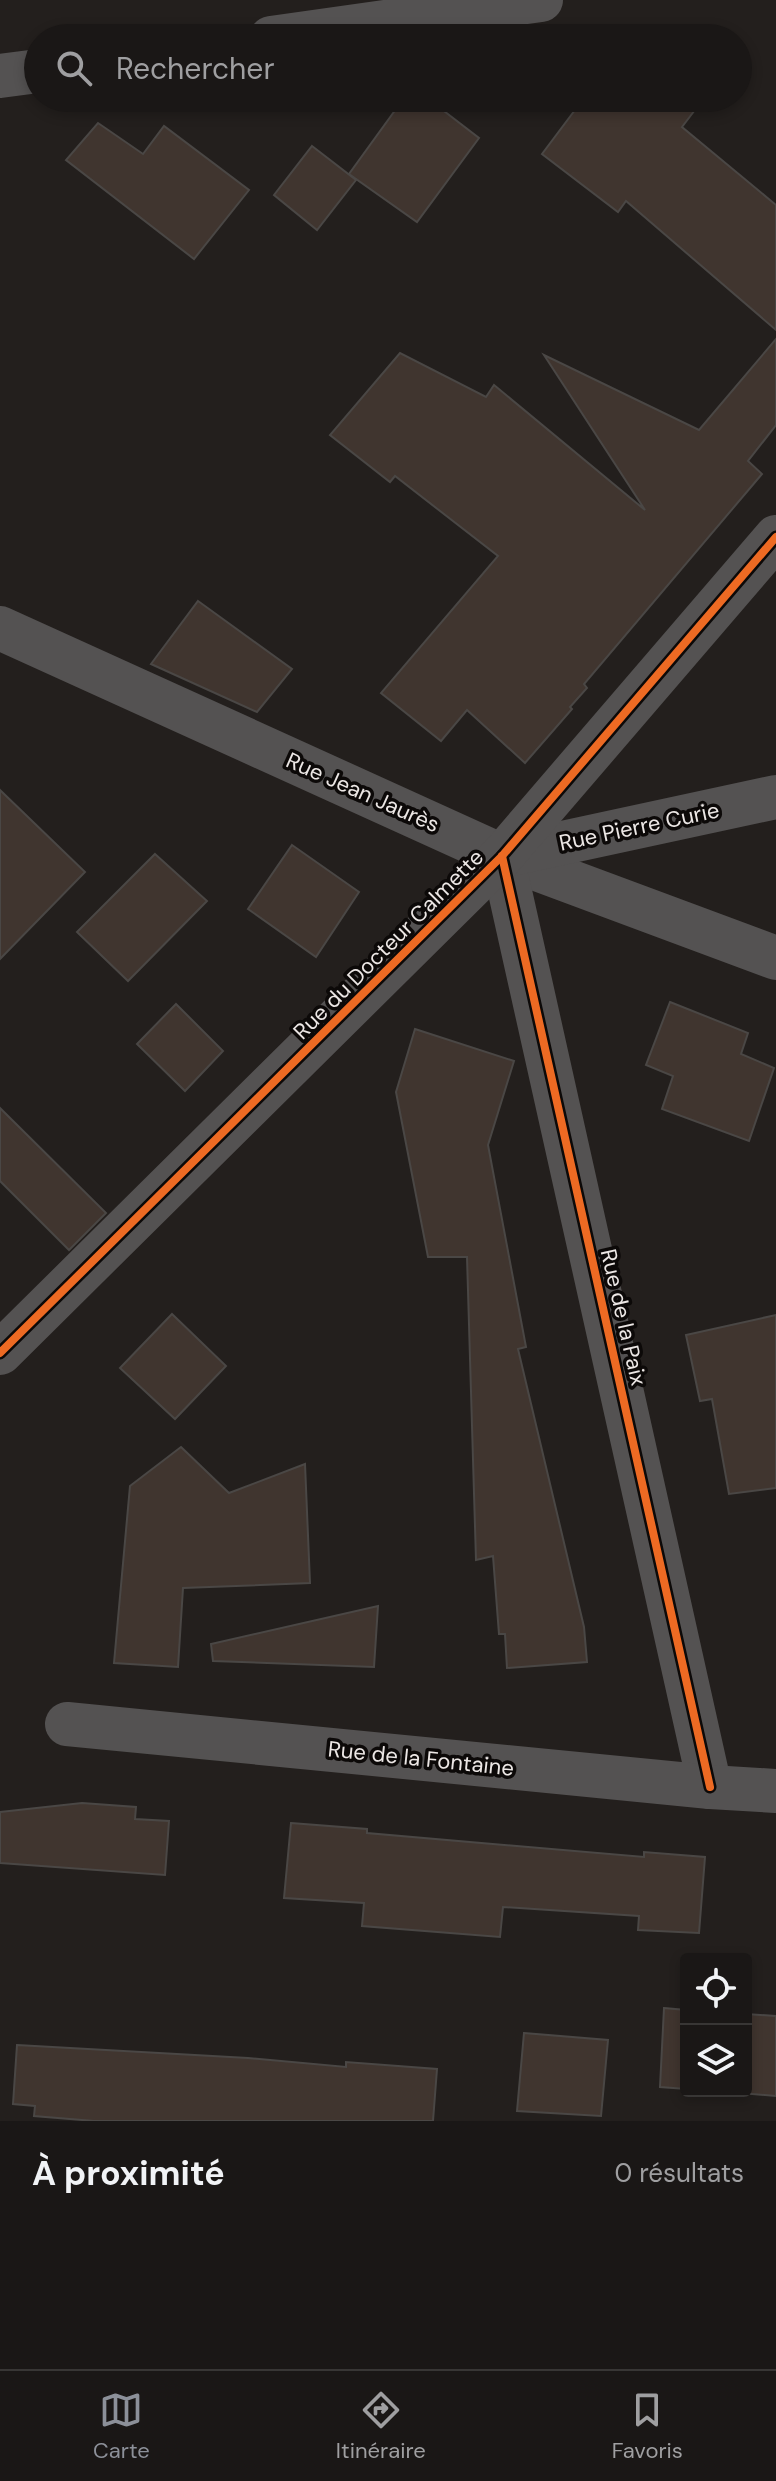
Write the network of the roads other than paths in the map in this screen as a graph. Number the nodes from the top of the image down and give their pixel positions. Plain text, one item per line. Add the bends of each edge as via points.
1 (541, 0) edge
2 (370, 24) edge
3 (24, 73) edge
4 (0, 76) edge
5 (776, 537) edge
6 (0, 628) edge
7 (776, 797) edge
8 (502, 856) junction
9 (776, 958) edge
10 (0, 1353) edge
11 (67, 1724) dead end
12 (710, 1787) junction
13 (776, 1791) edge

1 - 2 street
3 - 4 street
5 - 8 street, Rue du Docteur Calmette
6 - 8 street, Rue Jean Jaurès
7 - 8 street, Rue Pierre Curie
8 - 9 street, Rue Jean Jaurès
8 - 10 street, Rue du Docteur Calmette
8 - 12 street, Rue de la Paix
11 - 12 street, Rue de la Fontaine
12 - 13 street, Rue de la Fontaine

